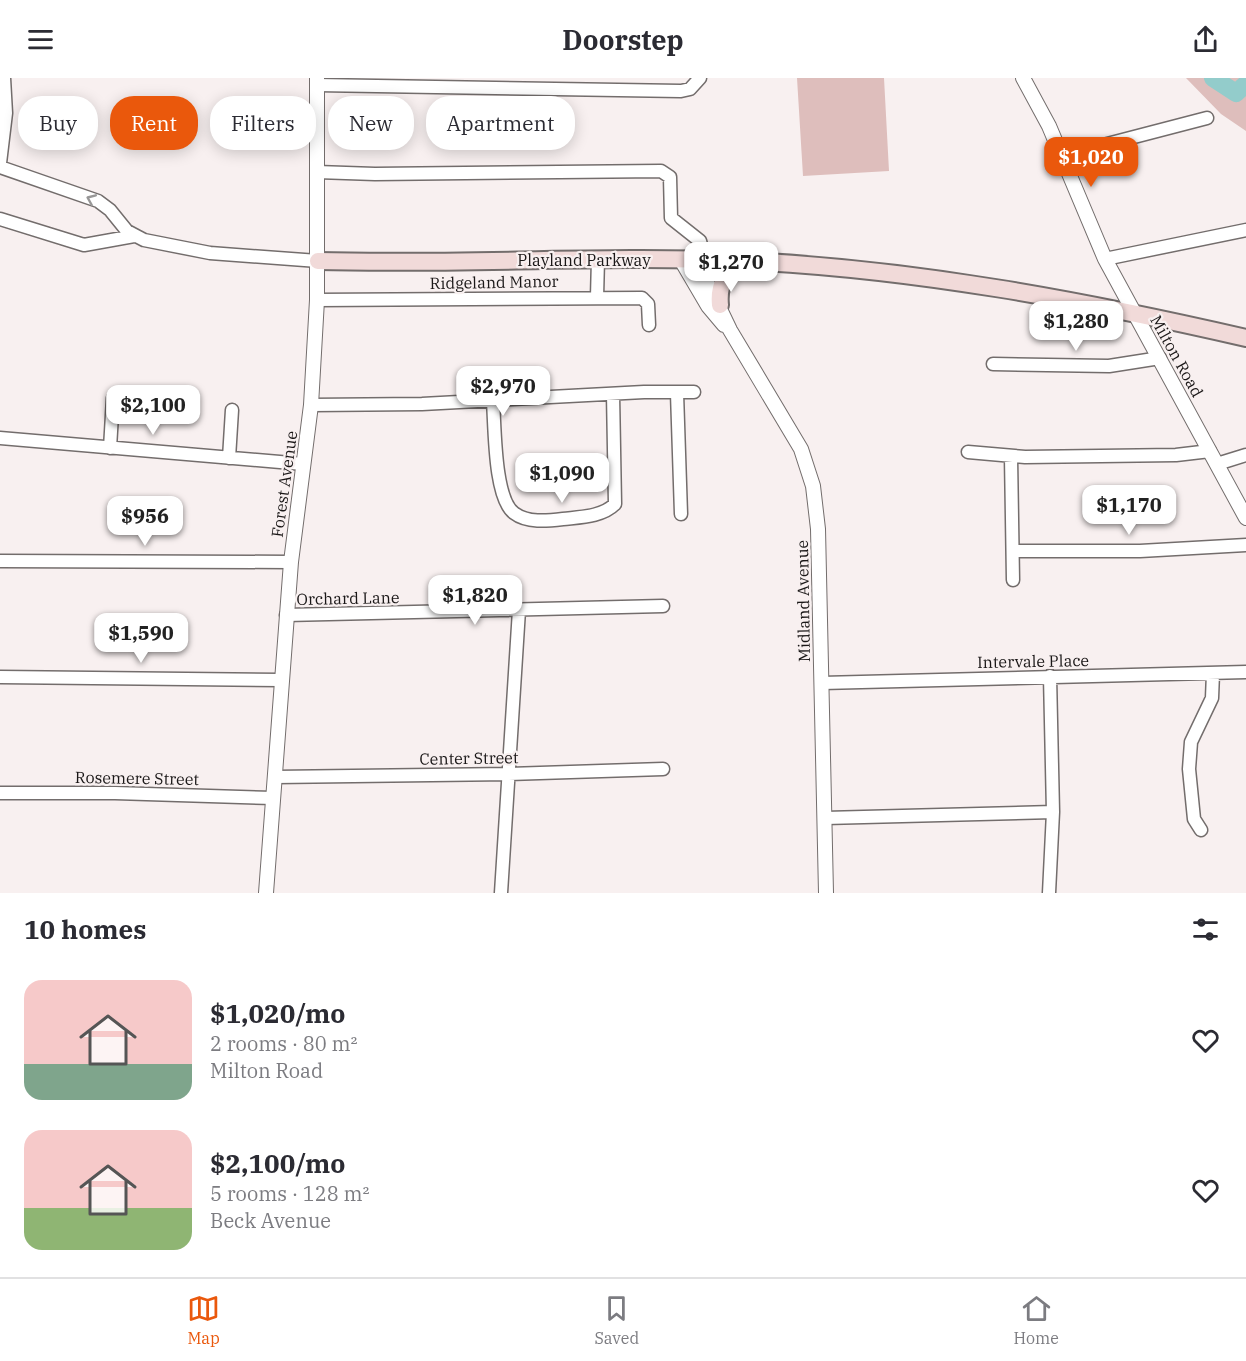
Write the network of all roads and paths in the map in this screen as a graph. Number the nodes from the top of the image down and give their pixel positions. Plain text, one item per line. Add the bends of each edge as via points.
1 (4, 78) edge
2 (700, 78) edge
3 (1023, 78) edge
4 (317, 82) edge
5 (1207, 118) dead end
6 (1061, 156) junction
7 (0, 165) edge
8 (317, 172) junction
9 (0, 219) edge
10 (1246, 230) edge
11 (135, 236) junction
12 (598, 259) junction
13 (1105, 259) junction
14 (681, 260) junction
15 (705, 260) junction
16 (318, 261) junction
17 (745, 261) junction
18 (597, 297) junction
19 (317, 300) junction
20 (720, 305) junction
21 (1134, 312) junction
22 (649, 325) dead end
23 (730, 330) junction
24 (1246, 338) edge
25 (1160, 358) junction
26 (993, 364) dead end
27 (694, 392) dead end
28 (677, 393) junction
29 (613, 394) junction
30 (113, 398) dead end
31 (493, 402) junction
32 (311, 405) junction
33 (232, 410) dead end
34 (0, 438) edge
35 (110, 448) junction
36 (1210, 451) junction
37 (968, 452) dead end
38 (1246, 455) edge
39 (1011, 457) junction
40 (229, 458) junction
41 (303, 464) junction
42 (1217, 464) junction
43 (681, 514) dead end
44 (1246, 518) edge
45 (1246, 545) edge
46 (1013, 551) junction
47 (0, 561) edge
48 (291, 562) junction
49 (1013, 580) dead end
50 (663, 606) dead end
51 (519, 610) junction
52 (286, 615) junction
53 (1246, 672) edge
54 (1213, 673) junction
55 (1050, 676) junction
56 (0, 677) edge
57 (281, 680) junction
58 (822, 683) junction
59 (663, 769) dead end
60 (509, 774) junction
61 (274, 777) junction
62 (0, 793) edge
63 (273, 798) junction
64 (1053, 812) junction
65 (825, 818) junction
66 (1201, 830) dead end
67 (266, 893) edge
68 (501, 893) edge
69 (826, 893) edge
70 (1049, 893) edge

1 - 7 street via 6,113
2 - 4 street via 690,89 681,91
3 - 6 street, Milton Road
4 - 8 street, Forest Avenue
5 - 6 street
6 - 13 street, Milton Road
11 -> 7 street via 98,201
8 - 15 street via 661,171 670,177 671,218 700,241
8 - 16 street, Forest Avenue
9 - 11 street, Playland Parkway via 84,245
10 - 13 street
11 - 16 street, Playland Parkway via 210,253
12 - 14 main road, Playland Parkway
12 - 16 main road, Playland Parkway
12 - 18 street
13 - 21 street, Milton Road
14 - 15 main road, Playland Parkway
14 - 23 street, Midland Avenue via 708,306
15 - 17 main road, Playland Parkway
15 - 20 street, Midland Avenue via 706,280
16 - 19 street, Forest Avenue
17 - 20 main road via 726,276 719,295
17 - 21 main road, Playland Parkway via 927,278
18 - 19 street, Ridgeland Manor
18 - 22 street, Ridgeland Manor via 642,298 648,304
19 - 32 street, Forest Avenue
20 - 23 street, Midland Avenue
21 - 24 main road, Playland Parkway
21 - 25 street, Milton Road
23 - 58 street, Midland Avenue via 792,432 813,486 818,529
25 - 26 street via 1109,366
25 - 36 street, Milton Road
27 - 28 street
28 - 29 street
28 - 43 street
29 - 31 street
29 - 31 street via 615,504 600,514 551,520 520,517 505,502
30 - 35 street
31 - 32 street
32 - 41 street, Forest Avenue
33 - 40 street
34 - 35 street
35 - 40 street
36 - 39 street
36 - 42 street, Milton Road
37 - 39 street
38 - 42 street
39 - 46 street
40 - 41 street
41 - 48 street, Forest Avenue
42 - 44 street, Milton Road
45 - 46 street
46 - 49 street
47 - 48 street
48 - 52 street, Forest Avenue
50 - 51 street, Orchard Lane
51 - 52 street, Orchard Lane
51 - 60 street
52 - 57 street, Forest Avenue
53 - 54 street, Intervale Place
54 - 55 street, Intervale Place
54 - 66 street via 1212,698 1191,742 1189,769 1194,819
55 - 58 street, Intervale Place
55 - 64 street
56 - 57 street
57 - 61 street, Forest Avenue
58 - 65 street, Midland Avenue
59 - 60 street, Center Street
60 - 61 street, Center Street
60 - 68 street
61 - 63 street, Forest Avenue
62 - 63 street, Rosemere Street via 115,792
63 - 67 street, Forest Avenue
64 - 65 street
64 - 70 street
65 - 69 street, Midland Avenue

